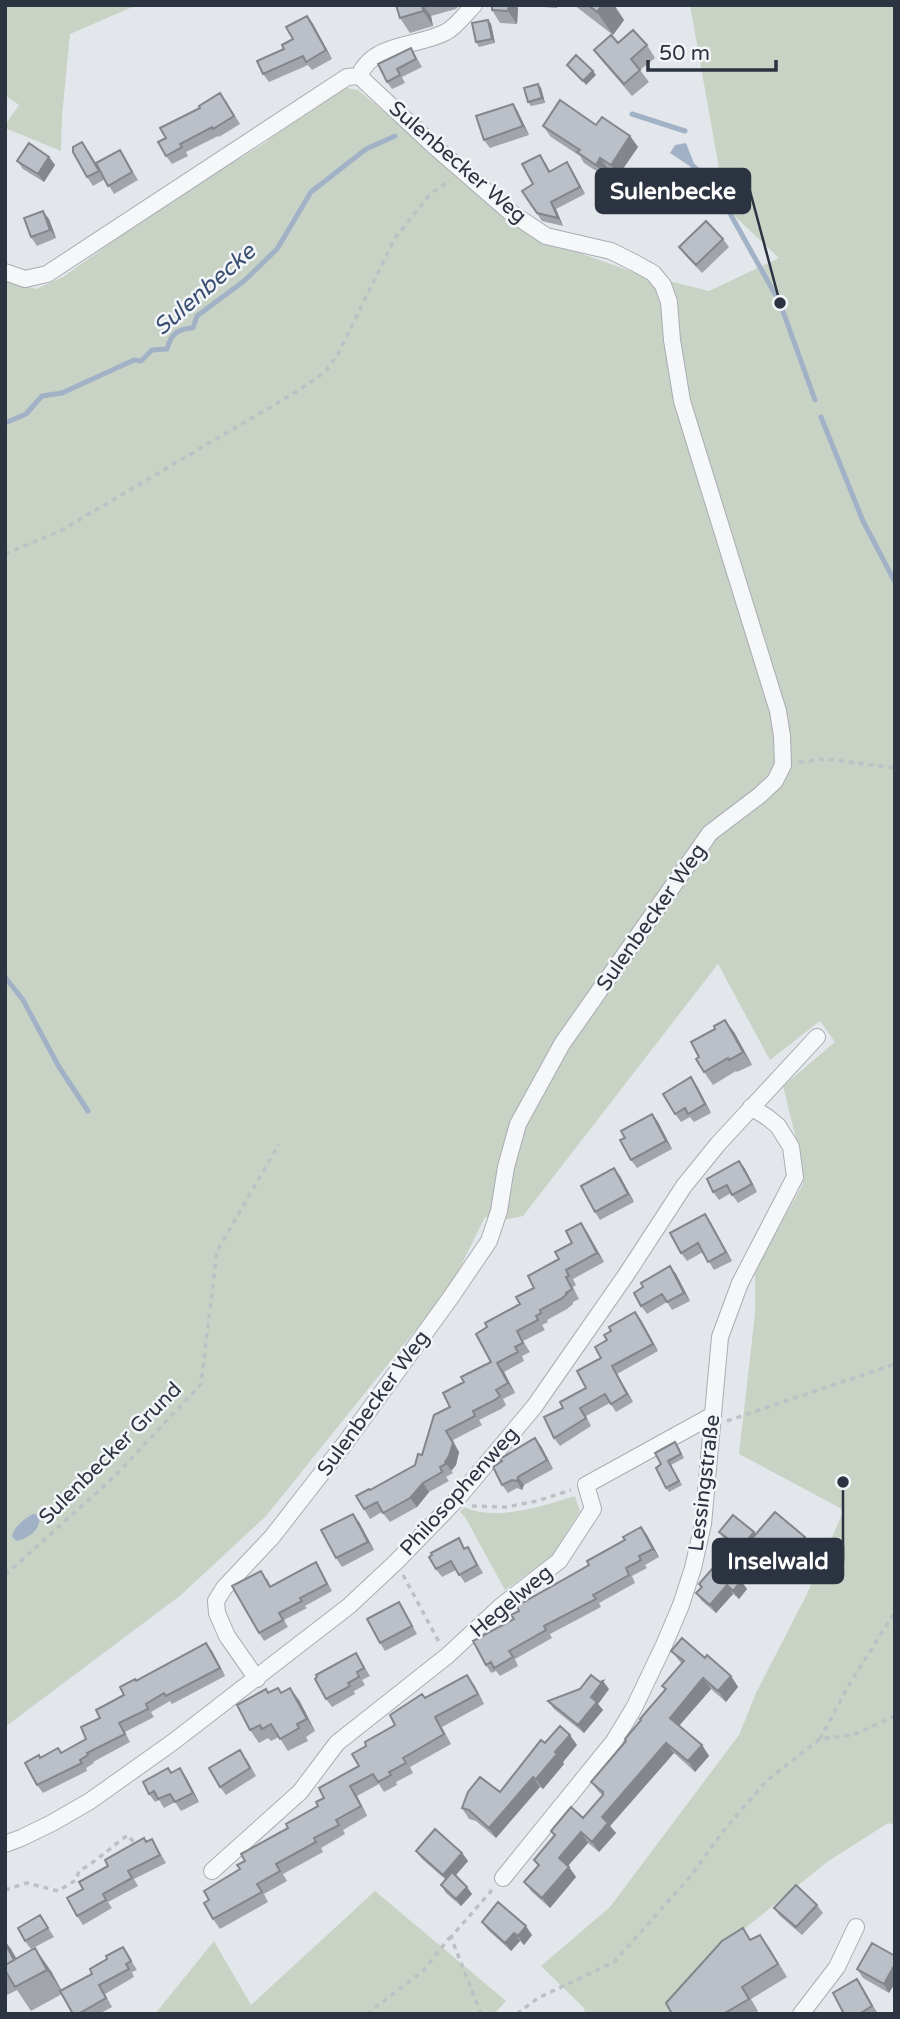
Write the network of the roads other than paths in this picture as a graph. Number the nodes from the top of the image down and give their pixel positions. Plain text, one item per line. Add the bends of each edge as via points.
1 (474, 5) edge
2 (359, 76) junction
3 (5, 272) edge
4 (817, 1037) dead end
5 (751, 1107) junction
6 (713, 1421) junction
7 (257, 1679) junction
8 (5, 1844) edge
9 (212, 1871) dead end
10 (503, 1878) road end
11 (856, 1927) dead end
12 (801, 2014) edge

1 - 2 street via 447,32 368,60
2 - 3 street via 347,77 47,274 25,279
2 - 7 street, Sulenbecker Weg via 510,212 546,236 611,251 653,273 663,285 682,401 774,697 783,765 760,795 710,833 562,1044 518,1124 489,1241 346,1442 216,1601 227,1636
4 - 5 street, Philosophenweg
5 - 6 street, Lessingstraße via 778,1126 791,1147 794,1177 740,1283 720,1337
5 - 7 street, Philosophenweg via 684,1186 534,1407 457,1499 349,1606
6 - 9 street, Hegelweg via 586,1485 593,1509 559,1561 337,1743 300,1792
6 - 10 street, Lessingstraße via 696,1557 664,1645 614,1741
7 - 8 street, Philosophenweg via 90,1801
11 - 12 street via 837,1967

